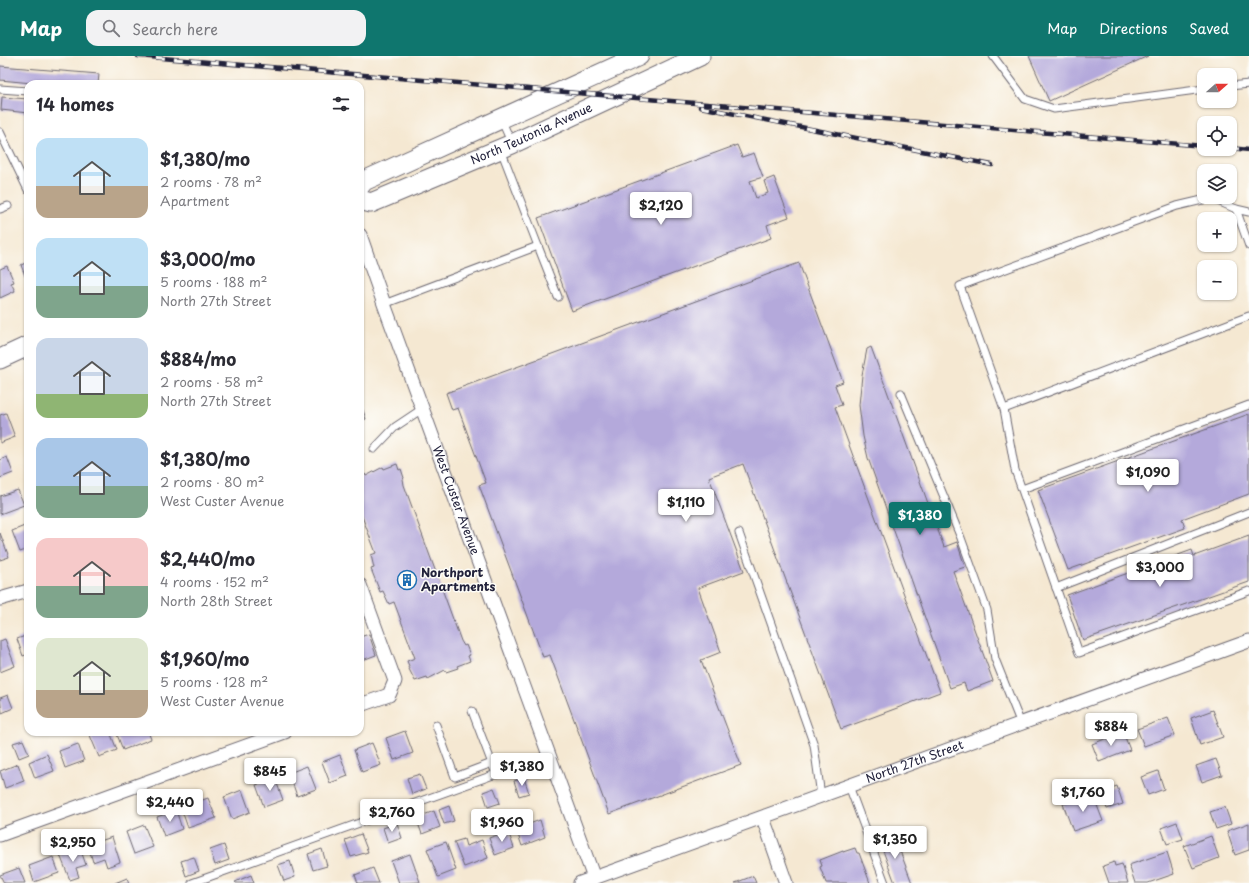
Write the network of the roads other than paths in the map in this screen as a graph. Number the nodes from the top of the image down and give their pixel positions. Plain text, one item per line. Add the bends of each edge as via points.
1 (640, 56) edge
2 (700, 56) edge
3 (993, 56) edge
4 (1249, 84) edge
5 (1237, 85) edge
6 (0, 89) edge
7 (1197, 90) edge
8 (24, 91) edge
9 (501, 119) junction
10 (0, 132) edge
11 (507, 147) junction
12 (364, 181) edge
13 (24, 182) edge
14 (364, 201) edge
15 (8, 206) dead end
16 (0, 209) edge
17 (1236, 209) junction
18 (1249, 212) edge
19 (364, 246) edge
20 (538, 246) junction
21 (1249, 246) edge
22 (558, 297) dead end
23 (384, 304) junction
24 (1249, 316) edge
25 (24, 348) edge
26 (0, 359) edge
27 (901, 393) dead end
28 (1249, 405) edge
29 (422, 409) junction
30 (1004, 409) junction
31 (374, 449) dead end
32 (1022, 489) junction
33 (1249, 512) edge
34 (739, 533) dead end
35 (1056, 588) junction
36 (1249, 591) edge
37 (24, 592) edge
38 (364, 596) edge
39 (0, 599) edge
40 (1249, 642) edge
41 (364, 704) edge
42 (472, 711) dead end
43 (1021, 724) junction
44 (436, 725) dead end
45 (274, 736) edge
46 (549, 755) junction
47 (492, 763) junction
48 (496, 774) junction
49 (455, 777) junction
50 (849, 786) junction
51 (459, 788) junction
52 (821, 796) junction
53 (763, 818) junction
54 (0, 835) edge
55 (594, 878) junction
56 (192, 883) edge
57 (580, 883) edge
58 (786, 883) edge
59 (885, 883) edge

1 - 9 main road
2 - 11 main road, North Teutonia Avenue
3 - 7 lane via 1025,99 1054,109
4 - 5 lane
6 - 8 lane
9 - 11 lane
9 - 12 main road
10 - 13 lane
11 - 14 main road, North Teutonia Avenue via 371,203
11 - 20 lane
15 - 16 lane
17 - 18 lane
17 - 21 lane
17 - 30 lane via 1211,198 1177,206 960,286
19 - 23 street, West Custer Avenue
20 - 22 lane
20 - 23 lane
23 - 29 street, West Custer Avenue
24 - 30 lane
25 - 26 main road
27 - 43 lane via 988,610 995,659
28 - 32 lane
29 - 31 lane via 394,427
29 - 46 street, West Custer Avenue
30 - 32 lane via 1015,470
32 - 35 lane
33 - 35 lane
34 - 52 lane via 814,745
35 - 36 lane via 1079,653
37 - 39 street
38 - 41 street via 395,681 388,695
40 - 43 street, North 27th Street
42 - 47 lane
43 - 50 street, North 27th Street
44 - 49 lane
45 - 54 street
46 - 48 lane
46 - 55 street, West Custer Avenue
47 - 48 lane
47 - 49 lane
48 - 51 lane
49 - 51 lane
50 - 52 street, North 27th Street
50 - 59 lane
51 - 56 lane
52 - 53 street, North 27th Street
53 - 55 street, North 27th Street
53 - 58 street
55 - 57 street, North 27th Street

